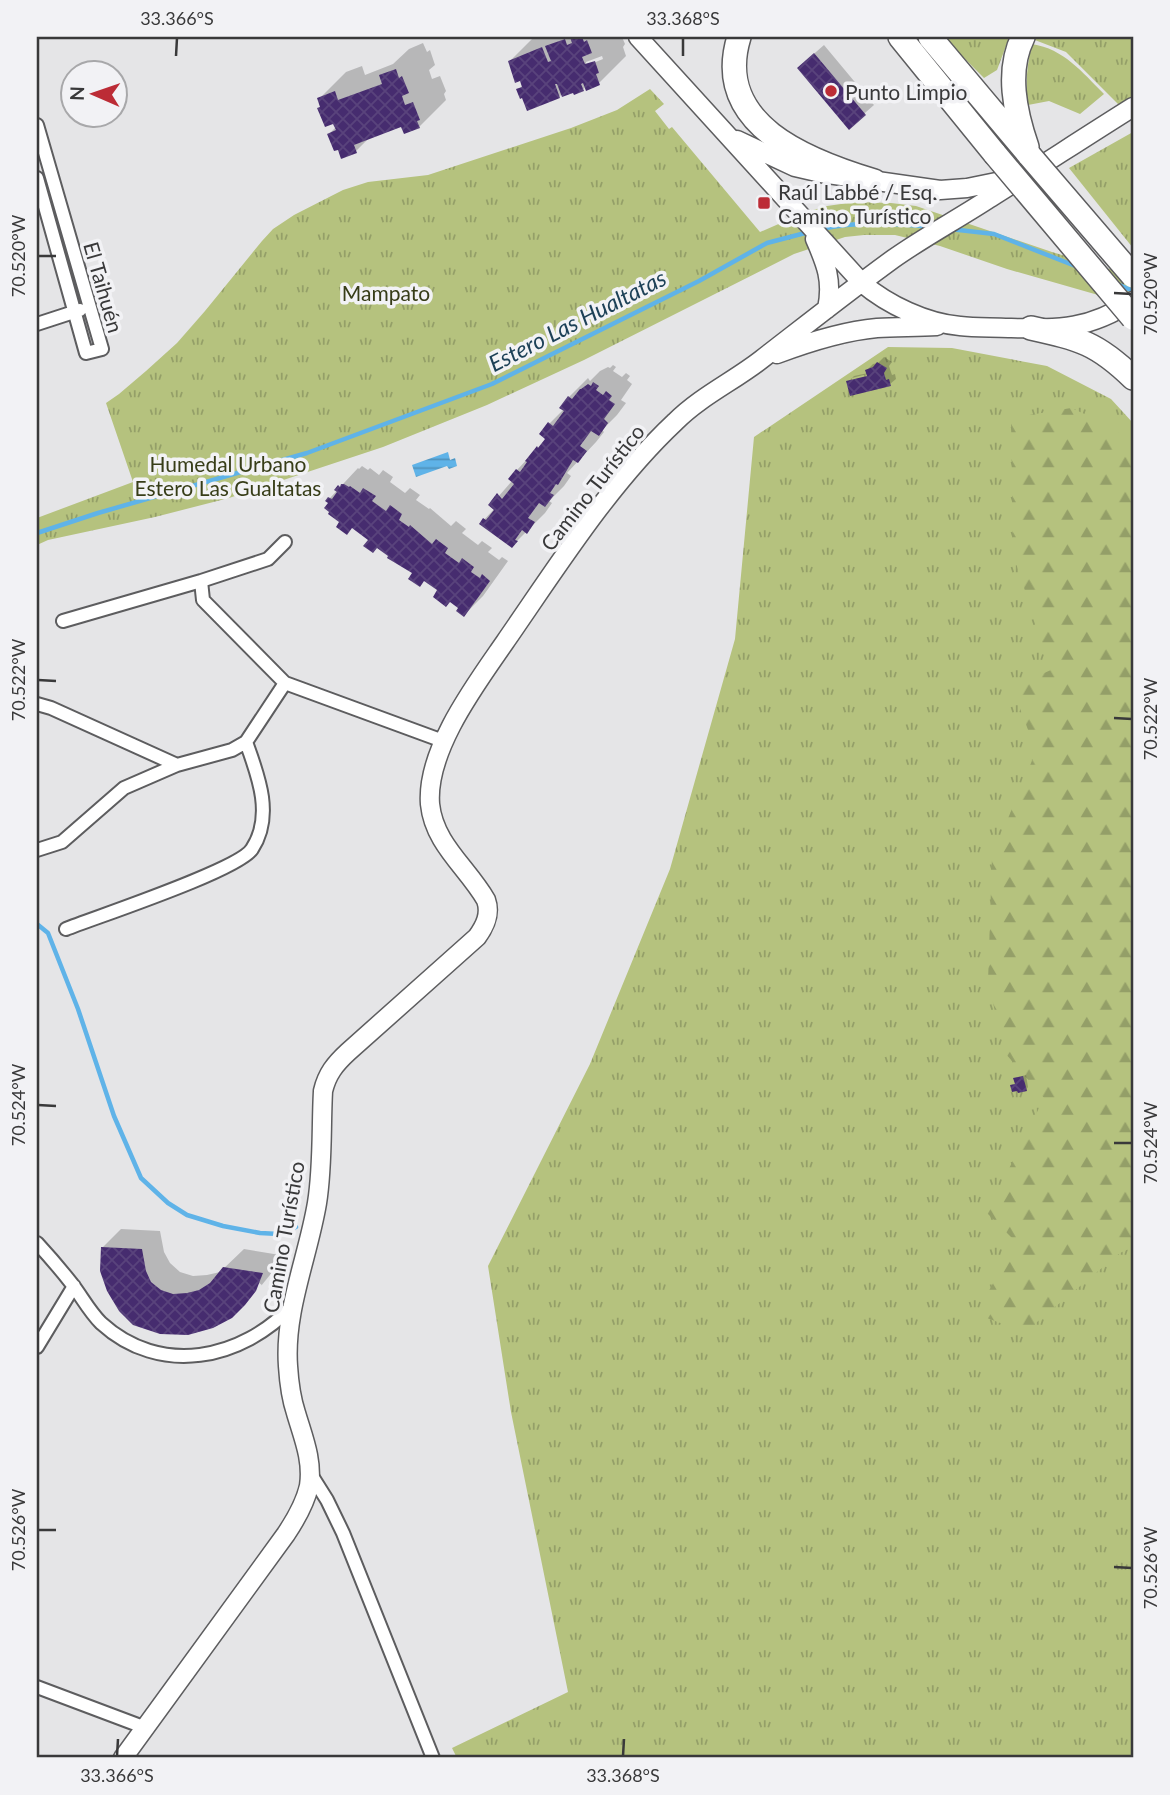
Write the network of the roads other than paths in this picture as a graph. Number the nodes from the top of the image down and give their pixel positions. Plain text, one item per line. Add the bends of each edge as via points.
1 (638, 37) edge
2 (740, 37) edge
3 (930, 37) edge
4 (1023, 37) edge
5 (901, 39) edge
6 (1133, 107) edge
7 (37, 125) edge
8 (727, 135) junction
9 (1029, 165) junction
10 (51, 175) junction
11 (37, 179) edge
12 (874, 181) junction
13 (831, 258) junction
14 (1133, 276) edge
15 (862, 284) junction
16 (1133, 301) edge
17 (89, 307) junction
18 (827, 309) junction
19 (74, 312) junction
20 (1133, 318) edge
21 (37, 324) edge
22 (959, 326) junction
23 (1031, 328) junction
24 (757, 362) junction
25 (1133, 378) edge
26 (285, 542) dead end
27 (201, 581) junction
28 (63, 621) dead end
29 (285, 683) junction
30 (37, 704) edge
31 (51, 708) junction
32 (37, 716) edge
33 (443, 741) junction
34 (246, 742) junction
35 (177, 765) junction
36 (37, 850) edge
37 (65, 929) dead end
38 (37, 1243) edge
39 (74, 1286) junction
40 (294, 1304) junction
41 (272, 1326) junction
42 (288, 1339) junction
43 (37, 1347) edge
44 (310, 1473) junction
45 (37, 1687) edge
46 (146, 1728) junction
47 (124, 1758) edge
48 (433, 1758) edge

1 - 8 main road
2 - 12 highway via 735,53 736,81 746,106 762,126 798,153
3 - 9 highway via 1013,136
4 - 9 highway via 1015,58 1014,91
5 - 20 highway, bridge
6 - 9 main road, Camino Turístico
7 - 10 street, El Taihuén
8 - 12 main road via 795,167
8 - 13 main road via 809,226
9 - 12 main road via 982,186 953,189
9 - 14 highway, bridge
9 - 15 main road, Camino Turístico via 990,198 895,257
10 - 11 street
10 - 17 street, El Taihuén
11 - 19 street, El Taihuén
13 - 15 main road
13 - 18 main road
15 - 18 main road, Camino Turístico
15 - 22 main road via 901,308
16 - 23 main road via 1078,326
17 - 19 street
17 - 19 street, El Taihuén via 102,349 86,353
18 - 24 main road, Camino Turístico
19 - 21 street
22 - 23 main road
22 - 24 main road via 855,331
23 - 25 highway via 1079,339
24 - 33 main road, Camino Turístico via 685,412 620,482 499,651
26 - 27 street via 268,559
27 - 28 street
27 - 29 street via 203,600
29 - 33 street
29 - 34 street
30 - 31 street
31 - 32 street
31 - 35 street
33 - 40 main road, Camino Turístico via 430,791 434,822 486,900 488,916 477,937 348,1052 326,1079 317,1203
34 - 35 street via 232,751
34 - 37 street via 264,807 251,851 196,880
35 - 36 street via 124,788 62,842
38 - 39 street
39 - 41 street via 90,1312 113,1332 154,1352 184,1356 215,1353
39 - 43 street
40 - 41 street
40 - 42 main road, Camino Turístico
41 - 42 street
42 - 44 main road, Camino Turístico via 291,1395
44 - 46 main road via 296,1519
44 - 48 street, Camino Turístico via 343,1533
45 - 46 street
46 - 47 main road

